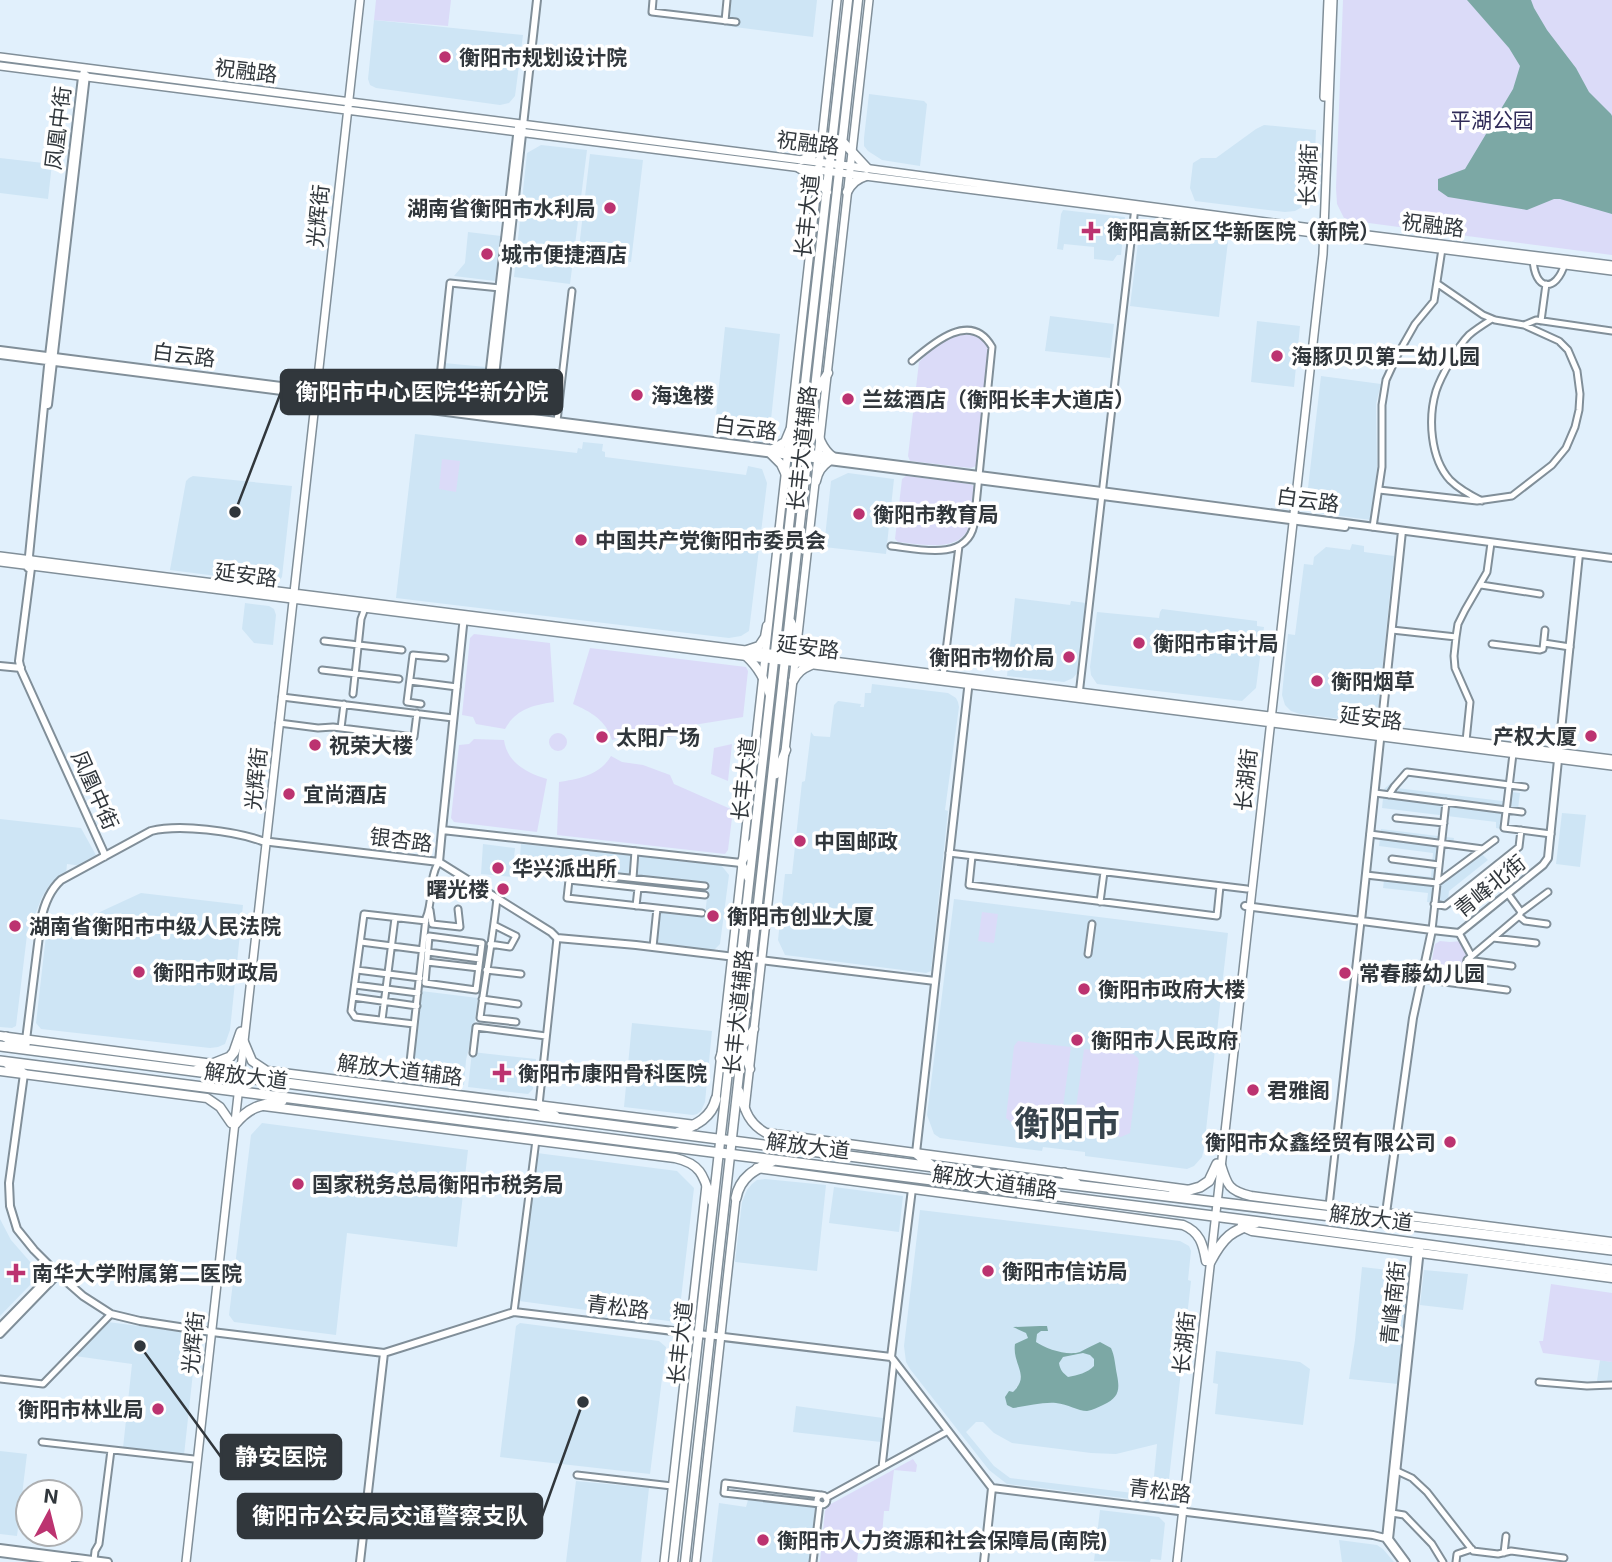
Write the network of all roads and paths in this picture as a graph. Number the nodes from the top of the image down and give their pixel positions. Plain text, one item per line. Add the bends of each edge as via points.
1 (358, 0) edge
2 (535, 0) edge
3 (653, 0) edge
4 (727, 0) edge
5 (837, 0) edge
6 (848, 0) edge
7 (858, 0) edge
8 (869, 0) edge
9 (1330, 0) edge
10 (725, 21) junction
11 (736, 22) dead end
12 (0, 57) edge
13 (0, 66) edge
14 (85, 68) junction
15 (84, 77) junction
16 (346, 101) junction
17 (345, 110) junction
18 (520, 128) junction
19 (843, 142) junction
20 (822, 143) junction
21 (852, 152) junction
22 (800, 164) junction
23 (830, 168) junction
24 (840, 169) junction
25 (850, 170) junction
26 (819, 171) junction
27 (867, 172) junction
28 (827, 192) junction
29 (847, 192) junction
30 (1135, 207) junction
31 (1321, 232) junction
32 (1442, 250) junction
33 (1533, 258) junction
34 (1565, 262) junction
35 (1612, 265) edge
36 (1612, 271) edge
37 (1438, 284) junction
38 (1546, 284) junction
39 (500, 288) junction
40 (572, 291) dead end
41 (1492, 319) junction
42 (1541, 321) junction
43 (1524, 325) junction
44 (1612, 331) edge
45 (0, 353) edge
46 (51, 359) junction
47 (912, 361) dead end
48 (828, 373) junction
49 (314, 392) junction
50 (815, 395) junction
51 (437, 405) junction
52 (488, 412) junction
53 (813, 416) junction
54 (557, 421) junction
55 (790, 430) junction
56 (820, 440) junction
57 (772, 452) junction
58 (787, 453) junction
59 (797, 455) junction
60 (808, 456) junction
61 (818, 457) junction
62 (831, 459) junction
63 (785, 471) junction
64 (979, 478) junction
65 (816, 481) junction
66 (1379, 490) junction
67 (793, 491) junction
68 (1102, 494) junction
69 (1482, 500) junction
70 (1291, 518) junction
71 (1373, 527) junction
72 (1402, 533) junction
73 (1491, 544) junction
74 (891, 546) dead end
75 (959, 546) junction
76 (0, 556) edge
77 (1579, 556) junction
78 (1612, 560) edge
79 (0, 562) edge
80 (30, 563) junction
81 (1481, 585) junction
82 (1540, 594) dead end
83 (291, 596) junction
84 (365, 608) junction
85 (464, 617) junction
86 (790, 619) junction
87 (767, 625) junction
88 (1392, 630) junction
89 (1545, 630) dead end
90 (1456, 637) junction
91 (324, 641) dead end
92 (798, 641) junction
93 (1544, 643) junction
94 (1492, 644) dead end
95 (358, 645) junction
96 (1570, 647) junction
97 (402, 650) dead end
98 (746, 653) junction
99 (764, 655) junction
100 (775, 657) junction
101 (786, 658) junction
102 (445, 659) dead end
103 (796, 659) junction
104 (812, 661) junction
105 (0, 666) edge
106 (19, 668) junction
107 (322, 670) dead end
108 (355, 674) junction
109 (762, 674) junction
110 (943, 675) junction
111 (399, 679) dead end
112 (410, 681) junction
113 (793, 681) junction
114 (968, 681) junction
115 (457, 687) junction
116 (353, 694) dead end
117 (1079, 695) junction
118 (771, 696) junction
119 (282, 697) junction
120 (344, 704) junction
121 (421, 704) dead end
122 (417, 713) junction
123 (453, 718) junction
124 (1269, 719) junction
125 (279, 723) junction
126 (341, 728) junction
127 (1381, 733) junction
128 (1466, 741) junction
129 (786, 750) joint
130 (1513, 754) junction
131 (1559, 756) junction
132 (1612, 759) edge
133 (763, 764) junction
134 (779, 766) junction
135 (1612, 766) edge
136 (1509, 785) junction
137 (1525, 787) dead end
138 (1375, 793) junction
139 (1389, 795) junction
140 (1446, 802) junction
141 (1506, 810) junction
142 (1522, 812) dead end
143 (1396, 818) dead end
144 (1444, 824) junction
145 (442, 830) junction
146 (1521, 830) junction
147 (1370, 834) junction
148 (1550, 834) junction
149 (755, 838) junction
150 (1495, 840) dead end
151 (264, 841) junction
152 (1441, 844) junction
153 (1483, 849) junction
154 (635, 851) junction
155 (949, 853) junction
156 (972, 856) junction
157 (104, 857) junction
158 (1392, 859) dead end
159 (439, 862) junction
160 (741, 863) junction
161 (1439, 864) junction
162 (572, 872) dead end
163 (1104, 872) junction
164 (1366, 875) junction
165 (633, 878) junction
166 (750, 882) junction
167 (1437, 883) junction
168 (705, 886) dead end
169 (1220, 886) junction
170 (638, 888) junction
171 (1247, 889) junction
172 (1548, 892) dead end
173 (1508, 894) junction
174 (705, 895) dead end
175 (496, 898) junction
176 (1100, 902) junction
177 (1434, 904) junction
178 (636, 906) junction
179 (1248, 906) junction
180 (657, 908) junction
181 (458, 909) dead end
182 (430, 910) junction
183 (702, 913) dead end
184 (1520, 914) junction
185 (395, 918) junction
186 (426, 921) junction
187 (1361, 921) junction
188 (1092, 924) dead end
189 (1547, 924) dead end
190 (494, 925) junction
191 (1432, 930) junction
192 (1459, 933) junction
193 (557, 938) junction
194 (1493, 938) junction
195 (360, 942) junction
196 (1536, 943) dead end
197 (490, 944) junction
198 (391, 946) junction
199 (653, 947) junction
200 (425, 951) junction
201 (1088, 954) dead end
202 (461, 956) junction
203 (731, 956) junction
204 (742, 957) junction
205 (1469, 957) junction
206 (752, 958) junction
207 (480, 959) junction
208 (762, 960) junction
209 (427, 962) junction
210 (460, 966) junction
211 (1512, 966) dead end
212 (482, 969) junction
213 (357, 970) junction
214 (388, 974) junction
215 (521, 974) dead end
216 (420, 978) junction
217 (1421, 979) junction
218 (935, 981) junction
219 (1462, 984) junction
220 (355, 985) junction
221 (386, 989) junction
222 (1507, 990) dead end
223 (418, 993) junction
224 (353, 997) junction
225 (482, 999) junction
226 (385, 1002) junction
227 (518, 1004) dead end
228 (416, 1006) junction
229 (735, 1017) junction
230 (382, 1020) junction
231 (516, 1022) dead end
232 (414, 1024) junction
233 (754, 1029) junction
234 (546, 1036) junction
235 (3, 1037) edge
236 (243, 1037) junction
237 (25, 1044) junction
238 (0, 1046) edge
239 (742, 1046) junction
240 (473, 1053) dead end
241 (720, 1058) junction
242 (213, 1064) junction
243 (1, 1065) edge
244 (750, 1069) junction
245 (192, 1072) junction
246 (24, 1074) junction
247 (412, 1076) dead end
248 (238, 1078) junction
249 (737, 1086) junction
250 (237, 1092) junction
251 (290, 1099) junction
252 (716, 1099) joint
253 (261, 1105) junction
254 (539, 1105) junction
255 (745, 1109) junction
256 (559, 1118) junction
257 (233, 1123) junction
258 (695, 1125) junction
259 (537, 1130) junction
260 (676, 1133) junction
261 (536, 1140) junction
262 (726, 1140) junction
263 (725, 1153) junction
264 (916, 1153) junction
265 (775, 1160) junction
266 (1219, 1164) junction
267 (934, 1167) junction
268 (757, 1168) junction
269 (1061, 1172) junction
270 (913, 1177) junction
271 (1042, 1181) junction
272 (706, 1184) junction
273 (1079, 1186) junction
274 (912, 1189) junction
275 (1190, 1190) junction
276 (1167, 1197) junction
277 (736, 1198) joint
278 (1079, 1198) junction
279 (1215, 1202) junction
280 (713, 1205) junction
281 (1329, 1206) junction
282 (1364, 1210) joint
283 (1087, 1212) junction
284 (1213, 1216) junction
285 (1385, 1218) junction
286 (1241, 1223) junction
287 (1612, 1242) edge
288 (1418, 1249) junction
289 (1612, 1251) edge
290 (1208, 1261) junction
291 (1612, 1269) edge
292 (57, 1273) junction
293 (1612, 1278) edge
294 (514, 1312) junction
295 (111, 1314) junction
296 (0, 1327) edge
297 (210, 1331) junction
298 (0, 1334) edge
299 (694, 1334) junction
300 (710, 1335) junction
301 (721, 1337) junction
302 (384, 1353) junction
303 (893, 1359) junction
304 (0, 1379) edge
305 (1539, 1382) dead end
306 (1612, 1385) edge
307 (948, 1431) junction
308 (43, 1442) dead end
309 (111, 1450) junction
310 (194, 1459) junction
311 (882, 1467) junction
312 (1397, 1471) junction
313 (577, 1475) dead end
314 (677, 1487) junction
315 (992, 1488) junction
316 (824, 1497) junction
317 (820, 1504) junction
318 (1180, 1511) junction
319 (1392, 1513) junction
320 (1506, 1536) dead end
321 (1387, 1538) junction
322 (1472, 1549) junction
323 (0, 1551) edge
324 (1504, 1553) junction
325 (1564, 1558) dead end
326 (94, 1560) junction
327 (68, 1562) edge
328 (108, 1562) edge
329 (184, 1562) edge
330 (360, 1562) edge
331 (664, 1562) edge
332 (673, 1562) edge
333 (685, 1562) edge
334 (696, 1562) edge
335 (813, 1562) edge
336 (984, 1562) edge
337 (1175, 1562) edge
338 (1404, 1562) edge
339 (1443, 1562) edge
340 (1456, 1562) edge

1 - 16 main road, 光辉街
2 - 18 street
3 - 10 street via 652,12
4 - 10 street
5 - 20 main road, 长丰大道辅路
6 - 23 main road, 长丰大道
7 - 19 main road, 长丰大道
8 - 21 main road, 长丰大道辅路
9 - 31 main road, 长湖街
10 - 11 street
12 - 14 main road, 祝融路
13 - 15 main road, 祝融路
14 - 15 street, 凤凰中街
14 - 16 main road, 祝融路
15 - 17 main road, 祝融路
15 - 46 street, 凤凰中街
16 - 17 main road, 光辉街
16 - 18 main road, 祝融路
17 - 18 main road, 祝融路
17 - 49 main road, 光辉街
18 - 22 main road, 祝融路
18 - 39 street
18 - 52 street
19 - 21 main road
19 - 24 main road, 长丰大道
20 - 22 main road
20 - 26 main road, 长丰大道辅路
21 - 25 main road, 长丰大道辅路
21 - 27 main road
22 - 26 main road
22 - 26 main road, 祝融路
23 - 24 main road, 祝融路
23 - 26 main road, 祝融路
23 - 28 main road, 长丰大道
24 - 25 main road, 祝融路
24 - 50 main road, 长丰大道
25 - 27 main road, 祝融路
25 - 29 main road, 长丰大道辅路
26 - 28 main road
26 - 55 main road, 长丰大道辅路
27 - 29 main road
27 - 30 main road, 祝融路
28 - 59 main road, 长丰大道
29 - 48 main road, 长丰大道辅路
30 - 31 main road, 祝融路
30 - 68 street
31 - 32 main road, 祝融路
31 - 33 main road, 祝融路
31 - 70 main road, 长湖街 via 1323,254
32 - 33 main road, 祝融路
32 - 37 street
33 - 34 main road, 祝融路
33 - 38 street via 1536,278
34 - 35 main road, 祝融路
34 - 36 main road, 祝融路
34 - 38 street via 1556,281
37 - 41 street
37 - 66 street via 1434,300 1415,324 1386,380
38 - 42 street
39 - 51 street via 450,283
39 - 52 street
40 - 54 street
41 - 43 street
41 - 69 street via 1469,335 1453,356 1436,390 1432,414 1433,443 1441,467 1463,491
42 - 43 street
42 - 44 street
43 - 69 street via 1568,349 1580,394 1577,419 1566,448 1552,465 1512,496
45 - 46 street, 白云路
46 - 49 street, 白云路
46 - 80 street, 凤凰中街
47 - 64 street via 936,341 961,330 978,332 992,347
48 - 50 main road
48 - 56 main road, 长丰大道辅路
49 - 51 street, 白云路
49 - 57 street, 白云路
49 - 83 main road, 光辉街
50 - 53 main road, 长丰大道
51 - 52 street, 白云路
52 - 54 street, 白云路
53 - 56 main road
53 - 60 main road, 长丰大道
54 - 57 street, 白云路
55 - 57 main road via 785,442
55 - 58 main road, 长丰大道辅路
56 - 61 main road, 长丰大道辅路
56 - 62 main road
57 - 58 street, 白云路
57 - 63 main road
58 - 59 street, 白云路
58 - 63 main road, 长丰大道辅路
59 - 60 street, 白云路
59 - 67 main road, 长丰大道
60 - 61 street, 白云路
60 - 86 main road, 长丰大道
61 - 62 street, 白云路
61 - 65 main road, 长丰大道辅路
62 - 64 street, 白云路
62 - 65 main road
63 - 67 main road
63 - 87 main road, 长丰大道辅路
64 - 68 street, 白云路
64 - 75 street via 972,531
65 - 92 main road, 长丰大道辅路
66 - 69 street
66 - 71 street
67 - 100 main road, 长丰大道
68 - 70 street, 白云路
68 - 117 street
70 - 71 street, 白云路
70 - 72 street, 白云路
70 - 124 main road, 长湖街
71 - 72 street, 白云路
72 - 73 street, 白云路
72 - 88 street
73 - 77 street, 白云路
73 - 81 street via 1489,567
74 - 75 street via 933,551
75 - 110 street
76 - 80 main road, 延安路
77 - 78 street, 白云路
77 - 96 street, 青峰北街
79 - 80 main road, 延安路
80 - 83 main road, 延安路
80 - 106 street, 凤凰中街
81 - 82 street
81 - 90 street via 1458,624
83 - 84 main road, 延安路
83 - 85 main road, 延安路
83 - 119 main road, 光辉街
83 - 151 main road, 光辉街
84 - 85 main road, 延安路
84 - 95 street
85 - 98 main road, 延安路
85 - 115 street
86 - 92 main road
86 - 101 main road, 长丰大道
87 - 98 main road via 759,646
87 - 99 main road, 长丰大道辅路
88 - 90 street
88 - 127 street
89 - 93 street
90 - 128 street via 1455,668 1470,702
91 - 95 street
92 - 103 main road, 长丰大道辅路
92 - 104 main road
93 - 94 street via 1540,650
93 - 96 street
95 - 97 street
95 - 108 street
96 - 131 street, 青峰北街
98 - 99 main road, 延安路
98 - 109 main road
99 - 100 main road, 延安路
99 - 109 main road, 长丰大道辅路
100 - 101 main road, 延安路
100 - 118 main road, 长丰大道
101 - 103 main road, 延安路
101 - 134 main road, 长丰大道
102 - 112 street via 413,655
103 - 104 main road, 延安路
103 - 113 main road, 长丰大道辅路
104 - 110 main road, 延安路
104 - 113 main road
104 - 114 main road, 延安路
105 - 106 street
106 - 157 street, 凤凰中街
107 - 108 street
108 - 111 street
108 - 116 street
109 - 118 main road
109 - 160 main road, 长丰大道辅路
110 - 114 main road, 延安路
112 - 115 street
112 - 121 street via 407,702
113 - 129 main road, 长丰大道辅路
114 - 117 main road, 延安路
114 - 155 street
115 - 123 street
117 - 124 main road, 延安路
118 - 133 main road, 长丰大道
119 - 120 street
119 - 125 main road, 光辉街
120 - 122 street
120 - 126 street
122 - 123 street
122 - 126 street via 414,737
123 - 145 street
124 - 127 main road, 延安路
124 - 171 main road, 长湖街
124 - 179 main road, 长湖街
125 - 126 street
125 - 151 main road, 光辉街
127 - 128 main road, 延安路
127 - 130 main road, 延安路
127 - 138 street
128 - 131 main road, 延安路
129 - 134 main road
130 - 131 main road, 延安路
130 - 136 street
131 - 132 main road, 延安路
131 - 135 main road, 延安路
131 - 148 street, 青峰北街
133 - 134 main road
133 - 149 main road, 长丰大道
134 - 206 main road, 长丰大道 via 771,786
134 - 208 main road, 长丰大道辅路
136 - 137 street
136 - 139 street via 1407,772
136 - 141 street
138 - 139 street
138 - 147 street
139 - 140 street
140 - 141 street
140 - 144 street
141 - 142 street
141 - 146 street via 1504,828
143 - 144 street
144 - 152 street
145 - 154 street
145 - 159 street
146 - 148 street
146 - 177 street via 1519,847 1445,906
147 - 152 street
147 - 164 street
148 - 173 street, 青峰北街 via 1548,858
149 - 160 main road
149 - 166 main road, 长丰大道
150 - 153 street
151 - 157 street, 银杏路 via 162,828
151 - 159 street, 银杏路
151 - 236 main road, 光辉街
152 - 153 street
152 - 161 street
153 - 167 street
154 - 160 street
154 - 165 street
155 - 156 street
155 - 218 street
156 - 163 street
156 - 176 street via 969,885
157 - 237 street, 银杏路 via 61,880 48,896
158 - 161 street
159 - 175 street, 银杏路
159 - 182 street via 434,869
160 - 166 main road
160 - 203 main road, 长丰大道辅路
161 - 167 street
162 - 165 street
163 - 169 street
163 - 176 street
164 - 167 street
164 - 187 street
165 - 168 street
166 - 204 main road, 长丰大道
167 - 177 street
169 - 171 street
169 - 176 street via 1217,916
170 - 174 street
170 - 178 street
170 - 178 street via 569,880 567,898
171 - 179 main road, 长湖街
172 - 184 street
173 - 184 street
173 - 192 street, 青峰北街
175 - 190 street
175 - 193 street, 银杏路
177 - 191 street
178 - 180 street
179 - 187 street
179 - 266 main road, 长湖街
180 - 183 street
180 - 199 street
181 - 182 street via 460,927 432,924
182 - 186 street
184 - 189 street via 1525,921
184 - 194 street
185 - 186 street
185 - 195 street via 364,914
185 - 198 street
186 - 200 street
187 - 191 street
187 - 281 street
188 - 201 street
190 - 197 street
190 - 197 street via 516,936 510,947
191 - 192 street, 青峰北街
191 - 217 street, 青峰北街
192 - 205 street
193 - 199 street, 银杏路
193 - 234 street
194 - 196 street
194 - 205 street
195 - 198 street
195 - 213 street
197 - 212 street
198 - 200 street
198 - 214 street
199 - 203 street, 银杏路
200 - 202 street
200 - 207 street via 429,936 482,943
200 - 209 street
200 - 216 street
202 - 207 street
202 - 210 street
203 - 204 street, 银杏路
203 - 241 main road, 长丰大道辅路
204 - 206 street, 银杏路
204 - 229 main road, 长丰大道
205 - 211 street
205 - 219 street
206 - 208 street, 银杏路
206 - 239 main road, 长丰大道
207 - 212 street
208 - 218 street, 银杏路
208 - 233 main road, 长丰大道辅路
209 - 210 street
209 - 212 street via 425,983 476,990
210 - 212 street
212 - 215 street
212 - 225 street
213 - 214 street
213 - 220 street
214 - 216 street
214 - 221 street
216 - 223 street
217 - 219 street
217 - 285 street, 青峰北街
218 - 264 street
219 - 222 street
220 - 221 street
220 - 224 street
221 - 223 street
221 - 226 street
223 - 228 street
224 - 226 street
224 - 230 street via 355,1017
225 - 227 street
225 - 231 street via 480,1018
226 - 228 street
226 - 230 street
228 - 232 street
229 - 241 main road
229 - 262 main road, 长丰大道
230 - 232 street
232 - 247 street
233 - 239 main road
233 - 244 main road, 长丰大道辅路
234 - 240 street via 476,1027
234 - 254 street
235 - 237 highway
236 - 242 highway via 230,1057
236 - 248 main road, 光辉街
236 - 254 main road, 解放大道辅路 via 252,1061 267,1071
237 - 238 highway, 解放大道
237 - 242 main road
237 - 245 highway, 解放大道
239 - 244 main road
239 - 249 main road, 长丰大道
241 - 252 main road, 长丰大道辅路
242 - 245 highway
243 - 246 highway
243 - 250 highway, 解放大道
244 - 255 main road, 长丰大道辅路
245 - 248 highway, 解放大道
246 - 257 main road via 197,1097 213,1101
246 - 292 street, 青松路 via 10,1206 17,1229
248 - 250 main road, 光辉街
248 - 256 highway, 解放大道
249 - 255 main road
249 - 262 main road, 长丰大道
250 - 251 highway, 解放大道
250 - 257 main road, 光辉街
251 - 253 highway
251 - 259 highway, 解放大道
252 - 258 highway via 707,1116
253 - 257 highway
253 - 261 main road
254 - 256 highway
254 - 258 main road, 解放大道辅路
255 - 264 main road, 解放大道辅路 via 756,1128 766,1133
256 - 260 highway, 解放大道
257 - 297 main road, 光辉街
258 - 260 highway
259 - 261 highway
259 - 263 highway, 解放大道
260 - 262 highway, 解放大道
261 - 272 main road via 689,1161
261 - 294 street
262 - 263 main road, 长丰大道
262 - 267 highway, 解放大道
263 - 265 highway, 解放大道
263 - 280 main road, 长丰大道
263 - 300 main road, 长丰大道
264 - 267 highway
264 - 269 main road, 解放大道辅路
265 - 268 highway
265 - 270 highway, 解放大道
266 - 275 highway via 1209,1181
266 - 279 main road, 长湖街
266 - 281 main road via 1237,1193
267 - 271 highway, 解放大道
268 - 274 main road, 解放大道辅路
268 - 277 highway via 742,1181
269 - 271 highway
269 - 273 highway
269 - 275 main road, 解放大道辅路
270 - 274 highway
270 - 278 highway, 解放大道
271 - 273 highway, 解放大道
272 - 280 main road
272 - 299 main road
273 - 276 highway, 解放大道
274 - 283 main road, 解放大道辅路
274 - 303 street
275 - 276 highway
276 - 279 highway, 解放大道
277 - 301 main road
278 - 283 main road
278 - 284 highway, 解放大道
279 - 284 main road, 长湖街
279 - 285 highway, 解放大道
280 - 299 main road, 长丰大道
281 - 282 main road
282 - 285 highway
283 - 290 main road, 解放大道辅路 via 1184,1225 1195,1231
284 - 286 highway, 解放大道
284 - 290 main road, 长湖街
285 - 287 main road
285 - 289 highway, 解放大道
286 - 288 highway, 解放大道 via 1260,1222
286 - 288 main road via 1252,1231
286 - 290 highway
288 - 291 highway, 解放大道 via 1522,1256
288 - 293 main road
288 - 312 street, 青峰南街
288 - 321 street, 青峰南街
290 - 318 main road, 长湖街
292 - 295 street, 青松路
292 - 296 street
292 - 298 street
294 - 299 street, 青松路
294 - 302 street, 青松路
295 - 297 street, 青松路
295 - 304 street via 43,1384
297 - 302 street, 青松路
297 - 310 main road, 光辉街
297 - 329 main road, 光辉街
299 - 300 street, 青松路
299 - 314 main road, 长丰大道
300 - 301 street, 青松路
300 - 333 main road, 长丰大道
301 - 303 street, 青松路
301 - 334 main road
302 - 330 street
303 - 307 street
303 - 311 street
305 - 306 street
307 - 311 street
307 - 315 street
308 - 309 street
309 - 310 street
309 - 326 street
310 - 329 main road, 光辉街
311 - 316 street
312 - 319 street, 青峰南街
312 - 322 street via 1427,1492
313 - 314 street
314 - 331 main road
314 - 332 main road, 长丰大道
315 - 318 street, 青松路
315 - 336 street
316 - 317 street via 817,1499
316 - 317 street via 725,1483 724,1493
317 - 335 street
318 - 321 street, 青松路
318 - 337 main road, 长湖街
319 - 321 street, 青峰南街
319 - 339 street via 1404,1515
320 - 324 street
321 - 338 street
322 - 324 street
322 - 340 street via 1457,1555
323 - 326 street
323 - 327 street
324 - 325 street
326 - 328 street

